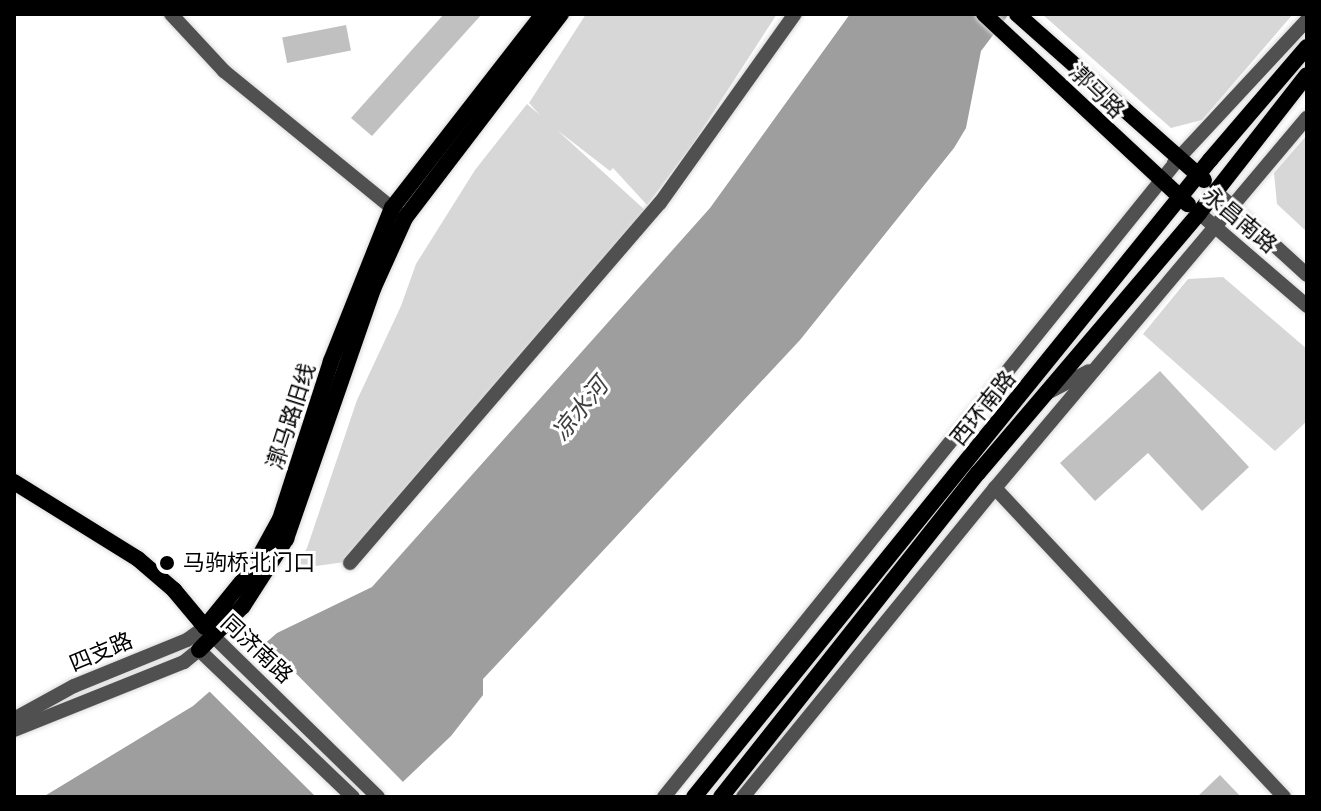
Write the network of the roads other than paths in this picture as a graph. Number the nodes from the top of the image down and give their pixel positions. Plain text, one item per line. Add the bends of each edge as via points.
1 (171, 14) edge
2 (543, 14) edge
3 (561, 14) edge
4 (795, 14) edge
5 (984, 14) edge
6 (1022, 19) edge
7 (1307, 20) edge
8 (1307, 47) edge
9 (1307, 75) edge
10 (1307, 118) edge
11 (1180, 157) junction
12 (1198, 175) junction
13 (1160, 180) junction
14 (1214, 190) junction
15 (1181, 198) junction
16 (1233, 207) junction
17 (398, 213) junction
18 (1199, 213) junction
19 (1216, 228) junction
20 (1307, 275) edge
21 (1307, 306) edge
22 (1098, 366) junction
23 (1043, 395) junction
24 (14, 482) edge
25 (995, 488) junction
26 (350, 563) dead end
27 (884, 624) junction
28 (209, 632) junction
29 (199, 650) junction
30 (834, 655) junction
31 (14, 719) edge
32 (14, 730) edge
33 (353, 797) edge
34 (378, 797) edge
35 (664, 797) edge
36 (694, 797) edge
37 (721, 797) edge
38 (743, 797) edge
39 (1284, 797) edge

1 - 17 street via 224,71
2 - 17 main road, 漷马路旧线
3 - 17 main road, 漷马路旧线
4 - 26 street via 660,203
5 - 13 main road, 漷马路
6 - 11 main road, 漷马路
7 - 11 street
8 - 12 main road, 西环南路
9 - 14 main road, 西环南路
10 - 16 street
11 - 12 main road, 漷马路
11 - 13 street
12 - 14 main road, 永昌南路
12 - 15 main road, 西环南路
13 - 15 main road, 漷马路
13 - 35 street
14 - 16 street, 永昌南路
14 - 18 main road, 西环南路
15 - 18 main road, 永昌南路
15 - 36 main road, 西环南路
16 - 19 street
16 - 20 street, 永昌南路
17 - 28 main road, 漷马路旧线 via 331,361 280,519
18 - 19 street, 永昌南路
18 - 23 main road, 西环南路
19 - 21 street, 永昌南路
19 - 22 street
22 - 23 street
22 - 25 street
23 - 30 main road, 西环南路
24 - 28 main road via 138,559 174,590
25 - 27 street
25 - 39 street
27 - 30 street
27 - 38 street
28 - 29 main road, 漷马路旧线
28 - 31 street, 四支路 via 74,686
28 - 34 street, 同济南路
29 - 32 street, 四支路 via 184,662
29 - 33 street, 同济南路
30 - 37 main road, 西环南路

